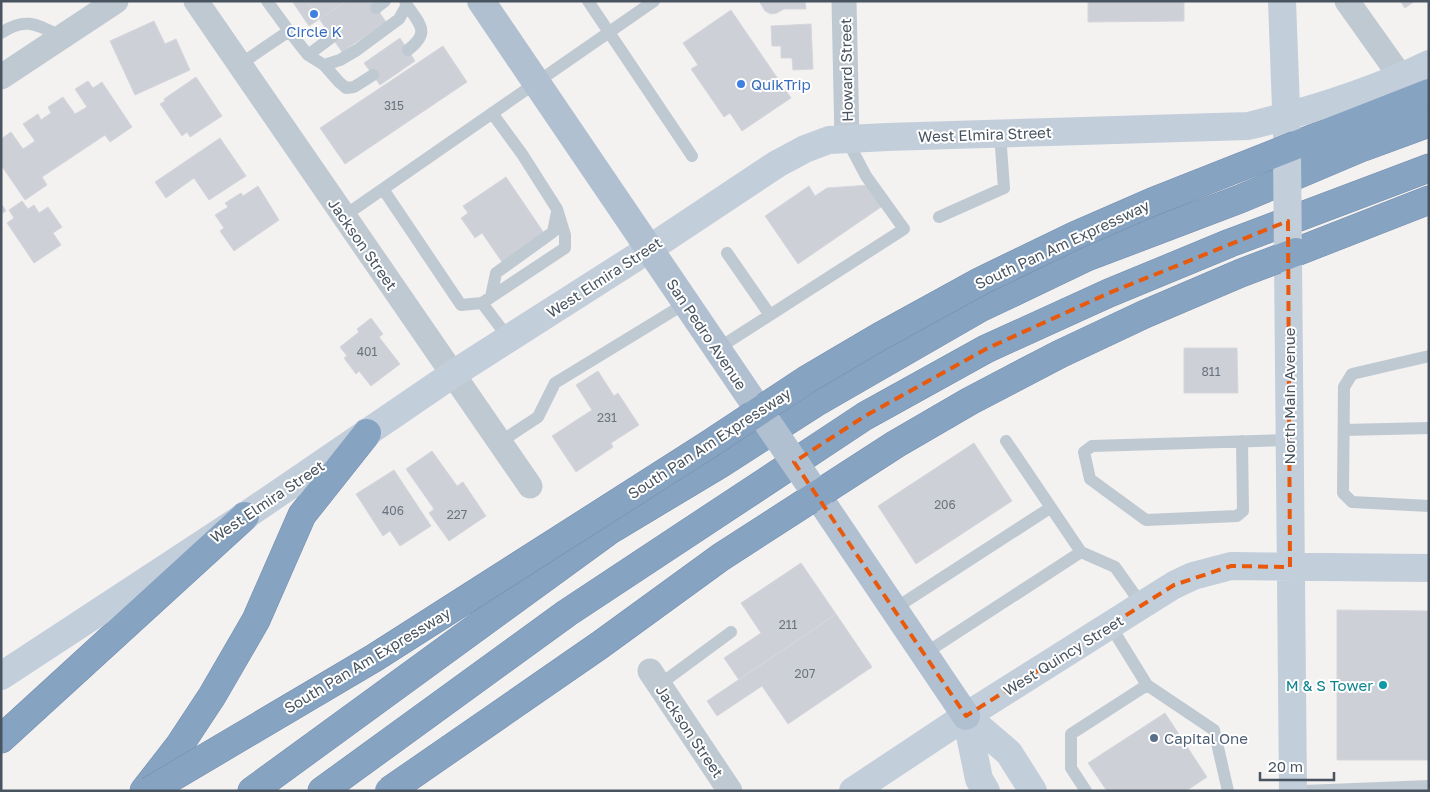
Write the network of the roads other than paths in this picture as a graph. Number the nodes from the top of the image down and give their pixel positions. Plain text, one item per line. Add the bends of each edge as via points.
1 (116, 1) edge
2 (196, 1) edge
3 (267, 1) edge
4 (481, 1) edge
5 (588, 1) edge
6 (654, 1) edge
7 (844, 1) edge
8 (1282, 1) edge
9 (1347, 1) edge
10 (406, 3) edge
11 (289, 31) junction
12 (609, 32) junction
13 (1, 33) edge
14 (62, 37) junction
15 (332, 37) dead end
16 (408, 50) dead end
17 (308, 54) junction
18 (1429, 64) edge
19 (240, 65) junction
20 (324, 65) junction
21 (372, 75) dead end
22 (1, 77) edge
23 (1401, 77) junction
24 (536, 83) junction
25 (1429, 93) edge
26 (492, 113) junction
27 (1286, 117) junction
28 (1429, 123) edge
29 (1000, 134) junction
30 (847, 140) junction
31 (692, 156) dead end
32 (1293, 157) junction
33 (1429, 168) edge
34 (383, 189) junction
35 (1429, 200) edge
36 (557, 208) junction
37 (344, 216) junction
38 (939, 217) dead end
39 (649, 249) junction
40 (727, 253) dead end
41 (1292, 257) junction
42 (487, 300) junction
43 (686, 304) junction
44 (770, 315) junction
45 (509, 338) junction
46 (717, 349) junction
47 (1429, 356) edge
48 (453, 374) junction
49 (1429, 428) edge
50 (1344, 430) junction
51 (367, 433) junction
52 (1289, 440) junction
53 (1006, 441) dead end
54 (1242, 441) junction
55 (500, 442) junction
56 (530, 486) dead end
57 (1429, 506) edge
58 (1050, 508) junction
59 (245, 516) junction
60 (1081, 552) junction
61 (1290, 567) junction
62 (1429, 568) edge
63 (1142, 605) junction
64 (894, 609) junction
65 (1110, 625) junction
66 (731, 632) dead end
67 (924, 654) junction
68 (1, 676) edge
69 (655, 678) joint
70 (1147, 685) junction
71 (966, 716) junction
72 (1, 739) edge
73 (1429, 786) edge
74 (144, 791) edge
75 (149, 791) edge
76 (252, 791) edge
77 (322, 791) edge
78 (389, 791) edge
79 (730, 791) edge
80 (853, 791) edge
81 (986, 791) edge
82 (1033, 791) edge
83 (1086, 791) edge
84 (1228, 791) edge
85 (1292, 791) edge
86 (1304, 791) edge

1 - 14 street
2 - 19 street, Jackson Street
3 - 11 lane
4 - 24 main road, San Pedro Avenue
5 - 12 lane
6 - 12 lane
7 - 30 street, Howard Street
8 - 27 main road, North Main Avenue
9 - 23 street
10 - 16 lane via 422,33 419,42
10 - 20 lane via 399,19 357,50
11 - 17 lane
11 - 19 lane
12 - 24 lane
12 - 31 lane
13 - 14 lane via 24,23 36,24
14 - 22 street
15 - 17 lane
17 - 20 lane
18 - 23 main road, West Elmira Street
19 - 37 street, Jackson Street
20 - 21 lane via 346,88 354,87
23 - 27 main road, West Elmira Street
24 - 26 lane
24 - 39 main road, San Pedro Avenue
25 - 32 highway
26 - 34 lane
26 - 36 lane
27 - 29 main road, West Elmira Street via 1242,126
27 - 32 main road, North Main Avenue
28 - 32 highway via 1363,147
29 - 30 main road, West Elmira Street
29 - 38 lane via 1004,188
30 - 39 main road, West Elmira Street via 829,140 804,149
30 - 44 lane via 866,176 904,229
32 - 41 main road, North Main Avenue, bridge
32 - 75 highway, South Pan Am Expressway, bridge via 1152,202 982,281 879,336 374,658
32 - 76 highway, South Pan Am Expressway via 1240,199 1087,257 980,308 815,403 610,530
33 - 77 highway via 1109,293 986,349 865,416 567,613
34 - 37 lane
34 - 42 lane via 461,305
35 - 41 highway
36 - 42 lane via 553,232 496,272
36 - 42 lane via 565,235 565,248
37 - 48 street, Jackson Street
39 - 43 main road, San Pedro Avenue
39 - 45 main road, West Elmira Street
40 - 44 lane
41 - 52 main road, North Main Avenue
41 - 78 highway, bridge via 1241,273 1060,354 896,444 721,557
42 - 45 lane
43 - 46 main road, San Pedro Avenue
43 - 55 lane via 555,382 538,417
44 - 46 lane
45 - 48 main road, West Elmira Street
46 - 64 main road, San Pedro Avenue, bridge
47 - 50 lane via 1352,374 1344,387
48 - 51 main road, West Elmira Street
48 - 55 street, Jackson Street
49 - 50 lane
50 - 57 lane via 1343,493 1352,502
51 - 59 main road, West Elmira Street
51 - 74 highway via 302,515 251,628 212,696
52 - 54 lane
52 - 61 main road, North Main Avenue
53 - 58 lane
54 - 54 lane via 1092,446 1084,452 1090,479 1146,520 1237,516 1243,511
55 - 56 street, Jackson Street
58 - 60 lane
58 - 64 lane
59 - 68 main road, West Elmira Street
59 - 72 highway
60 - 63 lane via 1115,567
60 - 67 lane
61 - 62 main road, West Quincy Street
61 - 63 main road, West Quincy Street via 1231,566 1214,570 1174,585
61 - 85 main road, North Main Avenue
63 - 65 main road, West Quincy Street
64 - 67 main road, San Pedro Avenue
65 - 70 lane
65 - 71 main road, West Quincy Street
66 - 69 lane
67 - 71 main road, San Pedro Avenue
69 - 79 street, Jackson Street
70 - 83 lane via 1071,734 1071,768
70 - 84 lane via 1214,730
71 - 80 main road, West Quincy Street
71 - 81 main road, San Pedro Avenue via 979,780
71 - 82 main road, San Pedro Avenue via 1009,753
73 - 86 lane

